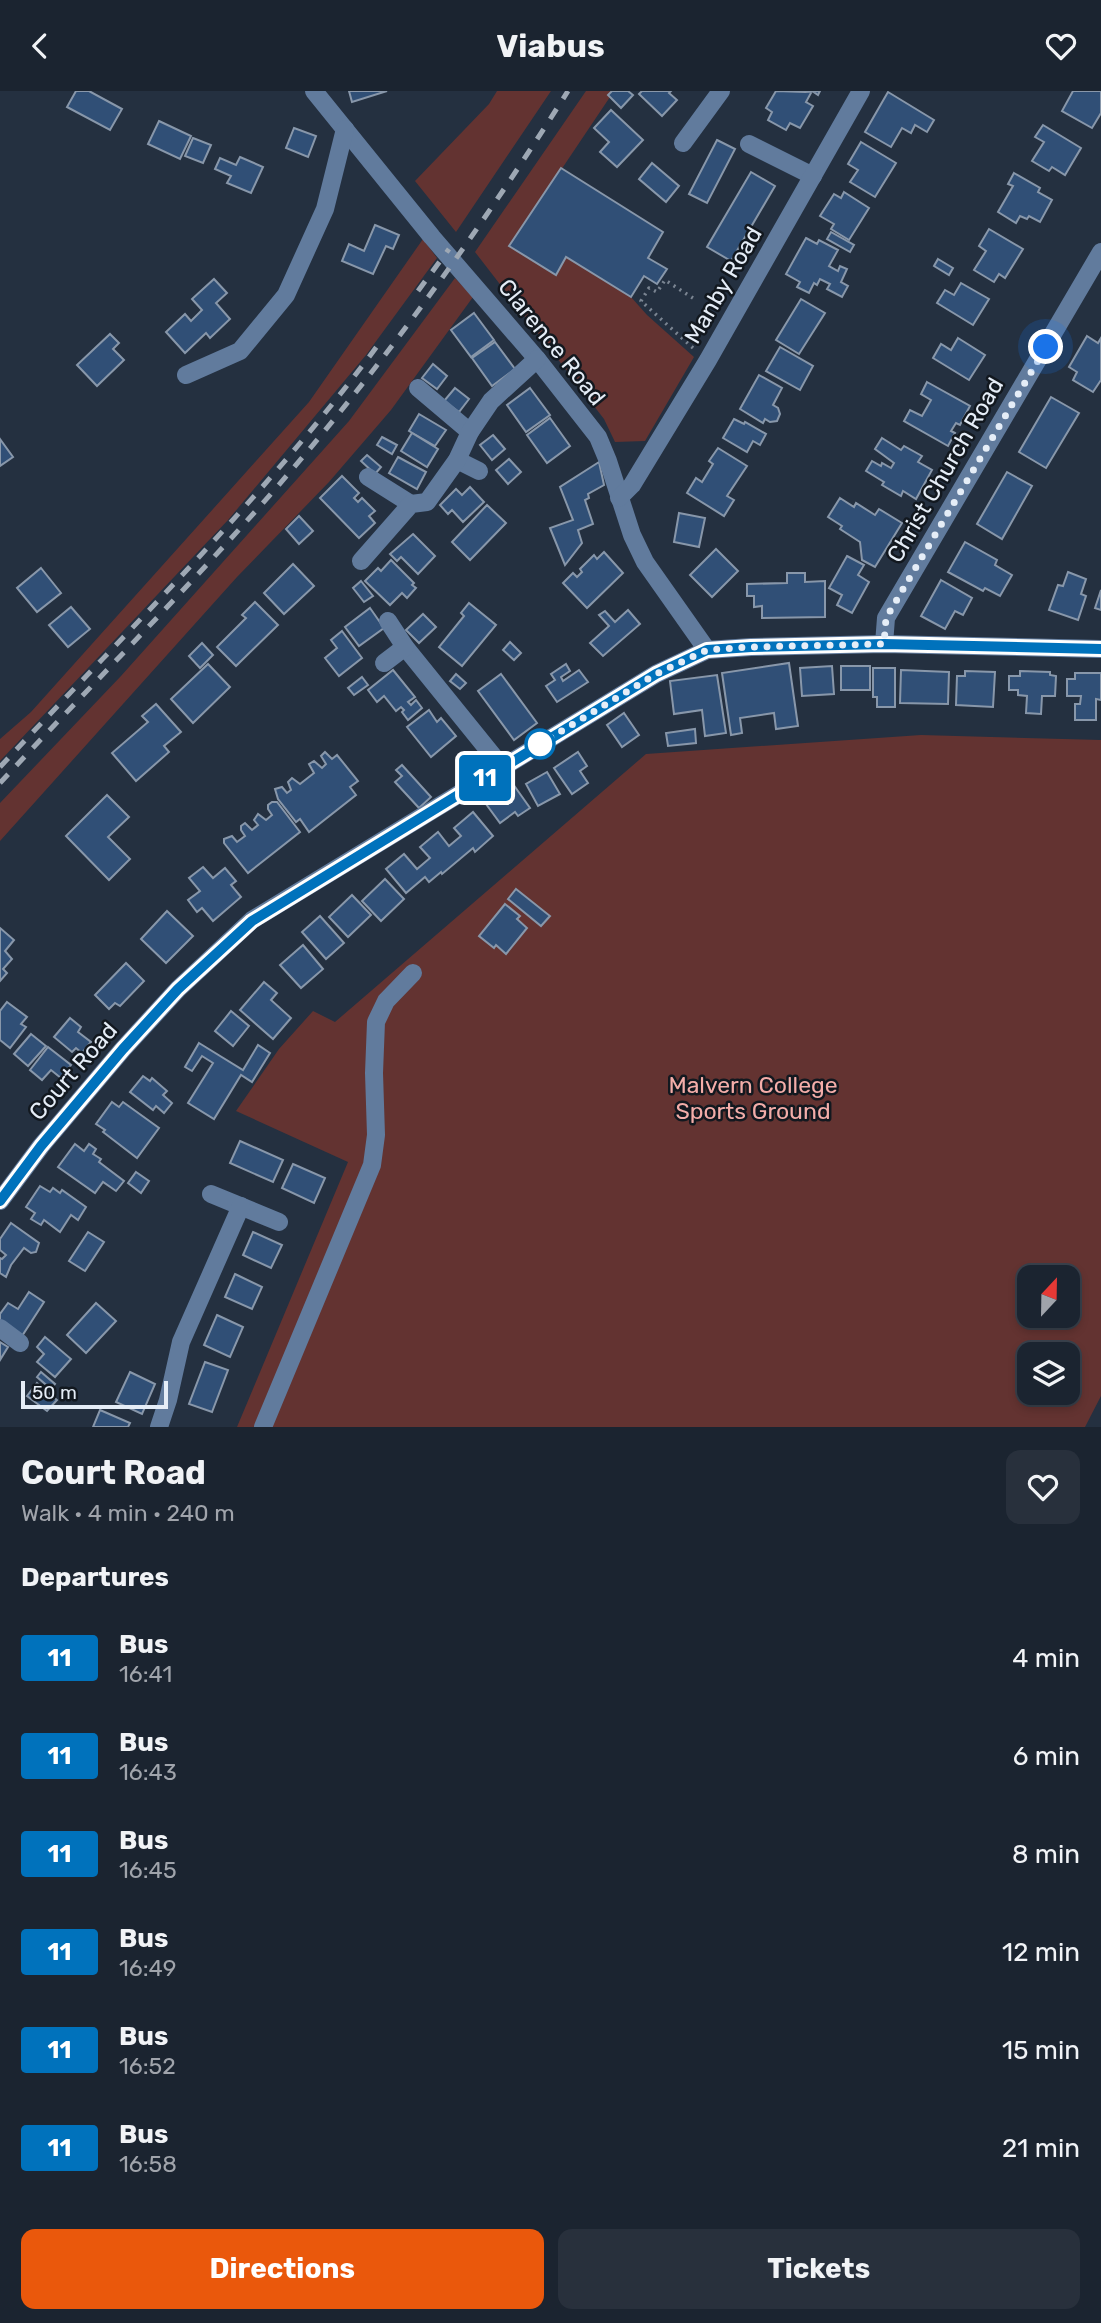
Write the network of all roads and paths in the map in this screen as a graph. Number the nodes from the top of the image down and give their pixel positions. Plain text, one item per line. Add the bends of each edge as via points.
1 (314, 91) edge
2 (332, 91) edge
3 (721, 91) edge
4 (861, 91) edge
5 (341, 123) junction
6 (683, 143) dead end
7 (749, 144) dead end
8 (813, 176) junction
9 (1101, 252) edge
10 (696, 300) dead end
11 (537, 359) junction
12 (708, 361) junction
13 (186, 375) dead end
14 (418, 388) dead end
15 (470, 432) junction
16 (457, 460) junction
17 (479, 471) dead end
18 (368, 477) dead end
19 (619, 498) junction
20 (419, 503) junction
21 (360, 561) dead end
22 (388, 621) dead end
23 (884, 644) junction
24 (405, 647) junction
25 (1101, 649) edge
26 (707, 650) junction
27 (384, 663) dead end
28 (502, 767) junction
29 (413, 973) dead end
30 (211, 1194) dead end
31 (1, 1198) edge
32 (241, 1206) junction
33 (279, 1222) dead end
34 (0, 1328) edge
35 (20, 1343) dead end
36 (159, 1427) edge
37 (263, 1427) edge

1 - 5 street, Clarence Road
2 - 5 street
3 - 6 street
4 - 8 street, Manby Road
5 - 11 street, Clarence Road
5 - 13 street via 325,209 286,295 240,351
7 - 8 street
8 - 12 street, Manby Road
9 - 23 street, Christ Church Road via 886,618
10 - 12 path via 665,280 657,292 649,288 641,301
11 - 15 street via 491,401
11 - 19 street, Clarence Road via 597,437
12 - 19 street, Manby Road via 632,485
14 - 15 street
15 - 16 street
16 - 17 street
16 - 20 street
18 - 20 street
19 - 26 street, Clarence Road via 645,562
20 - 21 street
22 - 24 street
23 - 25 street, Court Road via 998,639
23 - 26 street, Court Road
24 - 27 street
24 - 28 street
26 - 28 street, Court Road via 656,674
28 - 31 street, Court Road via 252,921 178,989 123,1049
29 - 37 street via 386,1001 376,1022 372,1165
30 - 32 street
32 - 33 street
32 - 36 street via 181,1342
34 - 35 street

